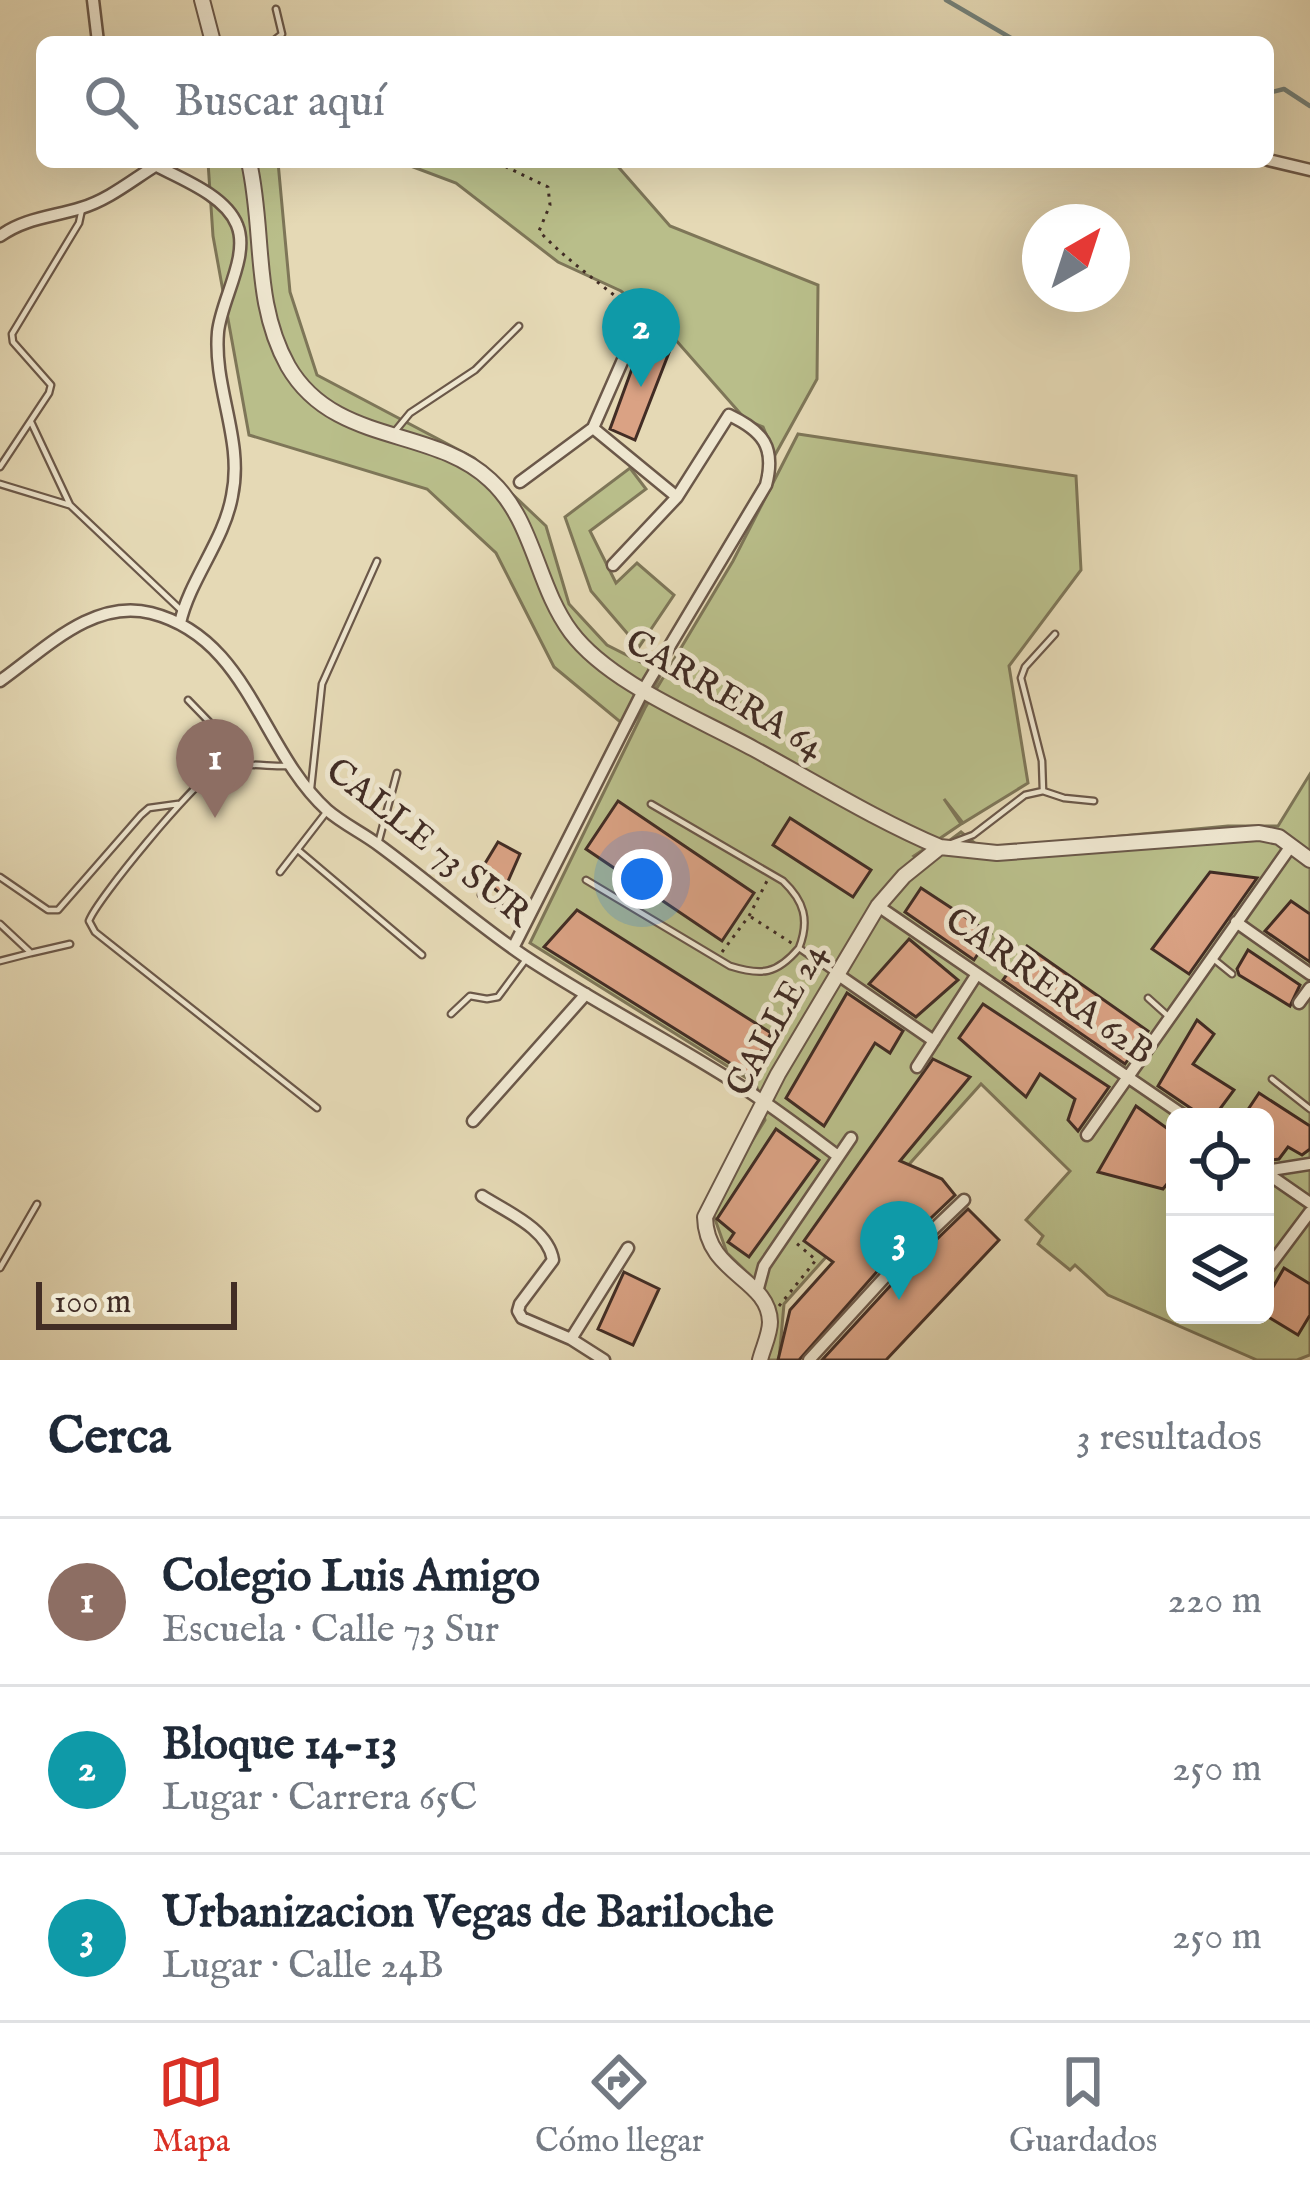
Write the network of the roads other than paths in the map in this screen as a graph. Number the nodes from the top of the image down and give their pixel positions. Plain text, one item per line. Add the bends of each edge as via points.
1 (93, 0) edge
2 (202, 0) edge
3 (276, 9) dead end
4 (97, 36) edge
5 (212, 36) edge
6 (280, 36) edge
7 (1274, 161) edge
8 (146, 168) edge
9 (160, 168) edge
10 (251, 168) edge
11 (1310, 170) edge
12 (82, 208) junction
13 (0, 236) edge
14 (519, 326) dead end
15 (629, 346) dead end
16 (31, 422) junction
17 (593, 428) junction
18 (393, 437) junction
19 (0, 467) edge
20 (520, 482) dead end
21 (0, 484) edge
22 (677, 497) junction
23 (70, 505) junction
24 (377, 562) dead end
25 (613, 565) dead end
26 (181, 617) junction
27 (1055, 634) dead end
28 (0, 681) edge
29 (644, 688) junction
30 (188, 700) dead end
31 (248, 764) junction
32 (290, 766) junction
33 (397, 773) dead end
34 (1043, 791) junction
35 (310, 793) junction
36 (1094, 801) dead end
37 (181, 804) junction
38 (651, 804) dead end
39 (328, 810) junction
40 (378, 844) junction
41 (1291, 846) junction
42 (940, 847) junction
43 (298, 850) junction
44 (1310, 860) edge
45 (280, 872) dead end
46 (0, 877) edge
47 (586, 880) dead end
48 (481, 895) dead end
49 (878, 906) junction
50 (527, 922) junction
51 (1236, 922) junction
52 (0, 923) edge
53 (70, 944) dead end
54 (513, 948) junction
55 (799, 948) junction
56 (31, 953) junction
57 (422, 955) dead end
58 (1211, 957) junction
59 (527, 958) junction
60 (0, 961) edge
61 (837, 974) junction
62 (976, 974) junction
63 (1232, 974) dead end
64 (1310, 974) edge
65 (1310, 988) edge
66 (586, 994) junction
67 (1148, 998) dead end
68 (1299, 1004) dead end
69 (451, 1015) dead end
70 (1168, 1016) junction
71 (934, 1041) junction
72 (917, 1067) dead end
73 (1125, 1078) junction
74 (1272, 1079) dead end
75 (765, 1102) junction
76 (317, 1108) dead end
77 (1172, 1108) edge
78 (1310, 1109) edge
79 (473, 1121) dead end
80 (1087, 1135) dead end
81 (851, 1138) dead end
82 (838, 1156) junction
83 (1310, 1164) edge
84 (1274, 1170) edge
85 (1274, 1178) edge
86 (482, 1196) dead end
87 (964, 1200) dead end
88 (37, 1204) dead end
89 (1310, 1208) edge
90 (628, 1248) dead end
91 (1274, 1259) edge
92 (0, 1268) edge
93 (758, 1292) junction
94 (571, 1339) junction
95 (585, 1347) junction
96 (574, 1360) edge
97 (604, 1360) edge
98 (760, 1360) edge
99 (809, 1360) edge

1 - 4 street
2 - 5 street
3 - 6 lane
7 - 11 street
8 - 12 street
9 - 26 street via 231,213 240,238 217,337 236,458 232,498
10 - 18 street, CARRERA 64 via 263,303 290,370 327,409
12 - 13 street
12 - 16 lane via 12,334 51,385
14 - 18 lane via 475,370 410,413
15 - 17 street
16 - 19 lane
16 - 23 lane
17 - 20 street
17 - 22 street
18 - 29 street, CARRERA 64 via 488,477 512,504 571,632
21 - 23 lane
22 - 25 street
22 - 29 street via 729,416 764,441 766,484
23 - 26 lane
24 - 35 lane via 322,684
26 - 28 street via 108,610
26 - 32 street, CALLE 73 SUR via 233,667
27 - 34 lane via 1021,678
29 - 42 street, CARRERA 64
29 - 50 street
30 - 31 lane
31 - 32 lane
31 - 37 lane via 214,771
32 - 35 street, CALLE 73 SUR
33 - 40 lane
34 - 36 lane
34 - 42 lane
35 - 39 street, CALLE 73 SUR
37 - 46 lane via 149,808 58,910
37 - 76 lane via 89,921
38 - 55 lane via 797,895 806,931
39 - 40 street, CALLE 73 SUR
39 - 43 lane
40 - 54 street, CALLE 73 SUR
41 - 42 street, CARRERA 64 via 1258,833 997,853
41 - 44 street, CARRERA 64
41 - 51 street
42 - 49 street, CALLE 24
43 - 45 lane
43 - 57 lane
47 - 55 lane via 750,972 785,965
48 - 50 lane
49 - 61 street, CALLE 24
49 - 62 street, CARRERA 62B
50 - 54 street
51 - 58 street
51 - 64 street
52 - 56 lane
53 - 56 lane
54 - 59 street, CALLE 73 SUR
55 - 61 lane
56 - 60 lane
58 - 63 lane
58 - 70 street
59 - 66 street, CALLE 73 SUR
59 - 69 lane via 498,997 470,996
61 - 71 street
61 - 75 street, CALLE 24
62 - 71 street
62 - 73 street, CARRERA 62B
65 - 68 street
66 - 75 street, CALLE 73 SUR
66 - 79 street
67 - 70 lane
70 - 73 street
71 - 72 street
73 - 77 street, CARRERA 62B
73 - 80 street
74 - 78 lane
75 - 82 street, CALLE 73 SUR
75 - 93 street, CALLE 24 via 705,1217 720,1261
81 - 82 street
82 - 93 street via 764,1266
83 - 84 street
85 - 89 street
86 - 94 street via 541,1235 553,1253 518,1311 522,1318
87 - 99 street
88 - 92 lane
89 - 91 street
90 - 94 street
93 - 98 street via 770,1324
94 - 95 street
95 - 96 street
95 - 97 street

